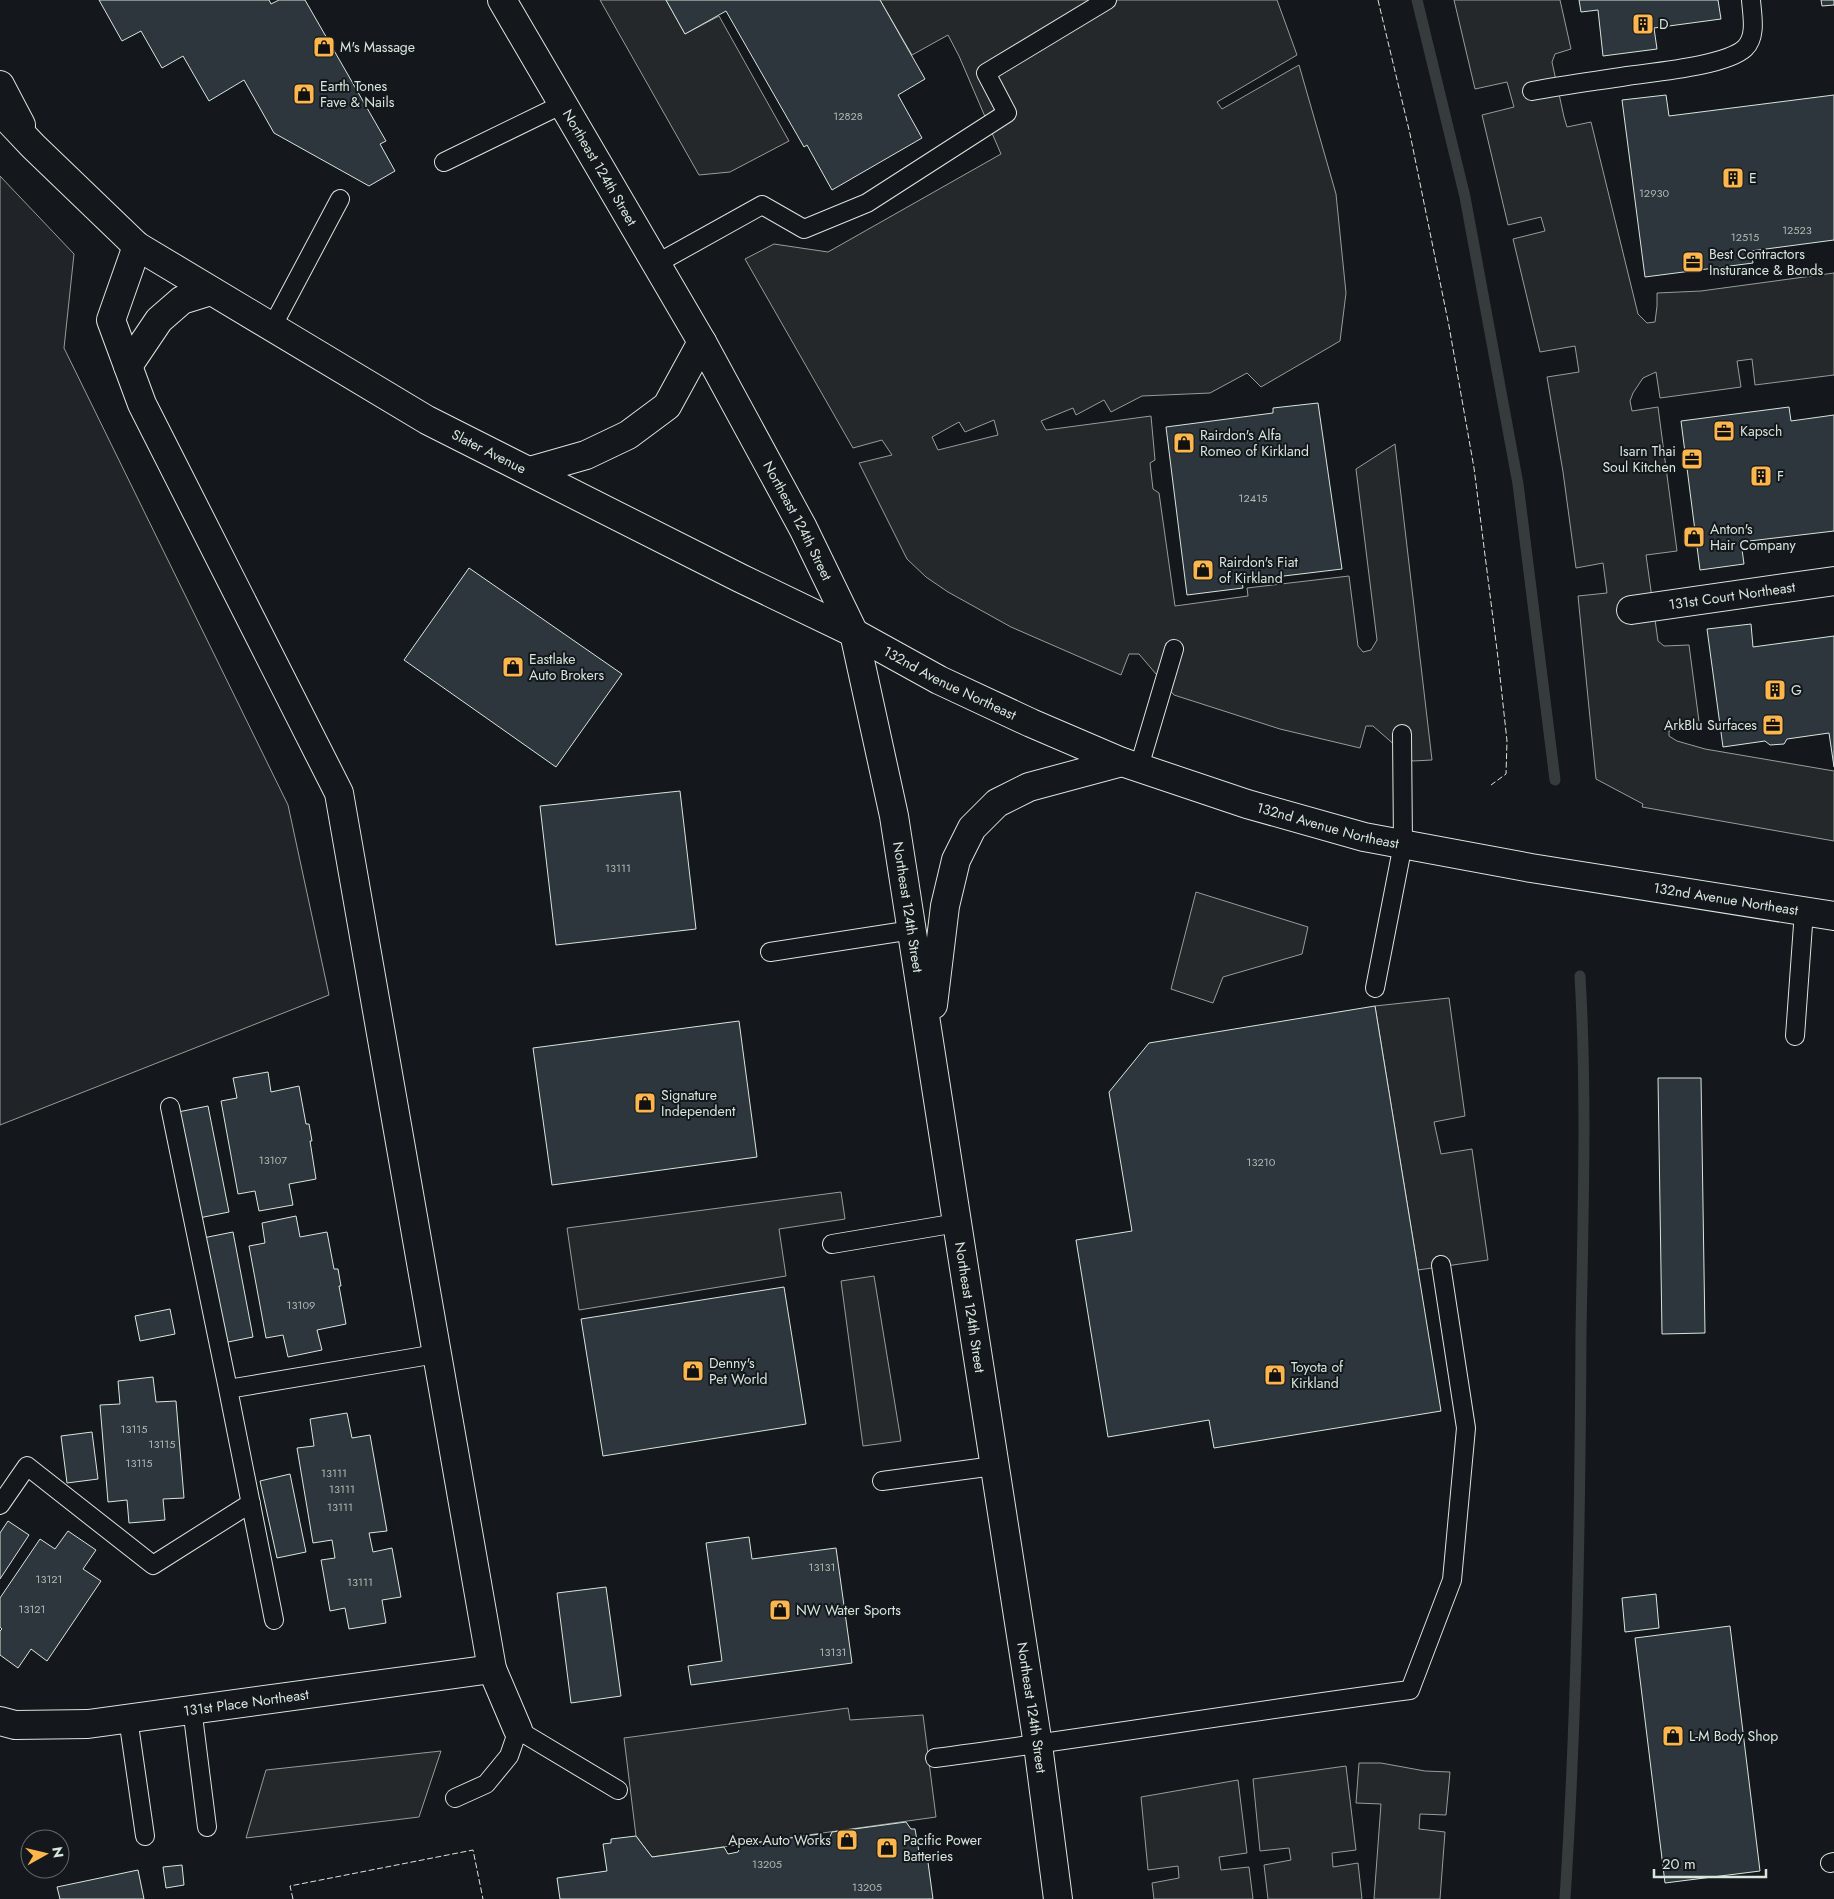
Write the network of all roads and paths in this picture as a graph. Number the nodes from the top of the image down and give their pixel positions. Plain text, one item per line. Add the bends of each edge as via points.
1 (502, 0) edge
2 (1107, 0) edge
3 (1751, 0) edge
4 (0, 85) edge
5 (1532, 91) dead end
6 (563, 104) junction
7 (0, 111) edge
8 (33, 146) junction
9 (444, 162) dead end
10 (340, 199) dead end
11 (137, 246) junction
12 (656, 264) junction
13 (211, 290) junction
14 (272, 327) junction
15 (702, 342) junction
16 (128, 366) junction
17 (530, 471) junction
18 (1834, 581) edge
19 (1631, 610) dead end
20 (854, 634) junction
21 (1174, 650) dead end
22 (1402, 734) dead end
23 (1131, 765) junction
24 (1403, 844) junction
25 (1804, 911) junction
26 (1834, 916) edge
27 (912, 930) junction
28 (770, 952) dead end
29 (1376, 988) dead end
30 (1796, 1036) dead end
31 (930, 1048) junction
32 (170, 1107) dead end
33 (957, 1223) junction
34 (832, 1244) dead end
35 (1441, 1266) dead end
36 (436, 1354) junction
37 (228, 1389) junction
38 (994, 1466) junction
39 (882, 1481) dead end
40 (251, 1503) junction
41 (0, 1505) edge
42 (274, 1620) dead end
43 (492, 1669) junction
44 (192, 1708) junction
45 (128, 1718) junction
46 (0, 1721) edge
47 (518, 1730) junction
48 (1038, 1745) junction
49 (935, 1758) dead end
50 (618, 1790) dead end
51 (455, 1798) dead end
52 (206, 1827) dead end
53 (145, 1836) dead end
54 (1058, 1899) edge

1 - 6 main road, Northeast 124th Street
2 - 12 lane via 986,73 1007,113 867,203 804,229 762,205
3 - 5 lane via 1754,27 1746,47 1736,54 1680,69
4 - 8 main road
6 - 9 lane
6 - 12 main road, Northeast 124th Street
7 - 8 main road
8 - 11 main road, Slater Avenue
10 - 14 lane
11 - 13 main road, Slater Avenue
11 - 16 main road via 111,320
12 - 15 main road, Northeast 124th Street
13 - 14 main road, Slater Avenue
13 - 16 main road via 182,300 159,320
14 - 17 main road, Slater Avenue via 427,420
15 - 17 main road via 667,406 628,434 586,455
15 - 20 main road, Northeast 124th Street via 803,528
16 - 36 main road via 146,413 339,792
17 - 20 main road, Slater Avenue
18 - 19 main road, 131st Court Northeast
20 - 23 main road, 132nd Avenue Northeast via 939,680
20 - 27 main road, Northeast 124th Street via 894,816
21 - 23 lane
22 - 24 lane
23 - 24 main road, 132nd Avenue Northeast via 1256,807 1364,837
23 - 31 main road via 1029,787 997,803 972,828 956,860 946,906
24 - 25 main road, 132nd Avenue Northeast via 1531,868
24 - 29 lane
25 - 26 main road, 132nd Avenue Northeast
25 - 30 lane
27 - 28 lane
27 - 31 main road, Northeast 124th Street
31 - 33 main road, Northeast 124th Street
32 - 37 lane
33 - 34 lane
33 - 38 main road, Northeast 124th Street
35 - 48 lane via 1466,1428 1452,1580 1410,1690
36 - 37 lane
36 - 43 main road
37 - 40 lane
38 - 39 lane
38 - 48 main road, Northeast 124th Street
40 - 41 lane via 153,1565 27,1466
40 - 42 lane
43 - 44 main road, 131st Place Northeast
43 - 47 main road
44 - 45 main road, 131st Place Northeast
44 - 52 lane
45 - 46 main road, 131st Place Northeast via 70,1724 15,1725
45 - 53 lane
47 - 50 lane
47 - 51 lane via 509,1756 486,1784
48 - 49 lane
48 - 54 main road, Northeast 124th Street

